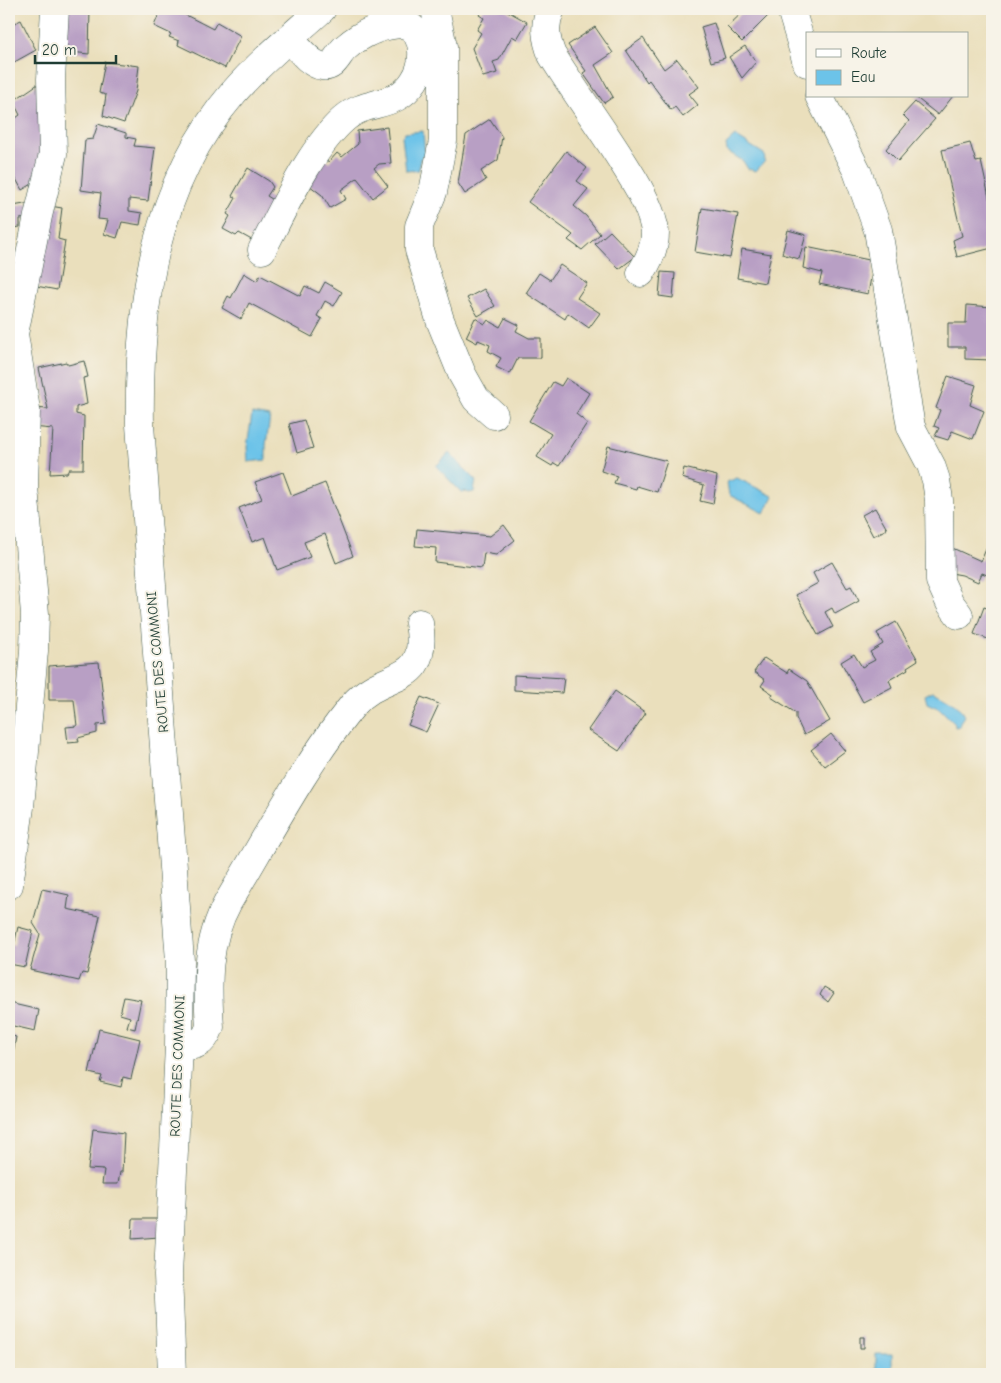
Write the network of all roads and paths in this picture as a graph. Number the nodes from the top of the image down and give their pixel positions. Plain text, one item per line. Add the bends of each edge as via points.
1 (55, 9) edge
2 (322, 9) edge
3 (435, 9) edge
4 (550, 9) edge
5 (791, 9) edge
6 (289, 38) junction
7 (806, 60) edge
8 (821, 98) edge
9 (262, 250) dead end
10 (641, 273) dead end
11 (494, 415) dead end
12 (960, 615) dead end
13 (419, 623) dead end
14 (9, 885) edge
15 (179, 1046) junction
16 (172, 1374) edge

1 - 14 street via 51,79 53,154 14,334 26,403 24,487 35,614 21,797
2 - 6 street, ROUTE DES COMMONI
3 - 11 street via 443,48 443,141 433,192 419,226 419,250 440,320 462,374 476,399
4 - 10 street via 546,30 552,55 612,144 649,210 654,242
5 - 7 street
6 - 9 street via 313,62 325,66 367,32 406,24 420,42 422,65 415,81 402,96 351,114 332,132 299,178
6 - 15 street, ROUTE DES COMMONI via 234,92 189,156 158,241 140,343 142,443 154,634 178,920
8 - 12 street via 858,171 878,230 911,427 936,480 940,581 950,603
13 - 15 street via 422,640 418,660 411,669 374,687 354,704 305,775 228,902 218,922 209,957 208,1034 195,1046
15 - 16 street, ROUTE DES COMMONI via 168,1275

